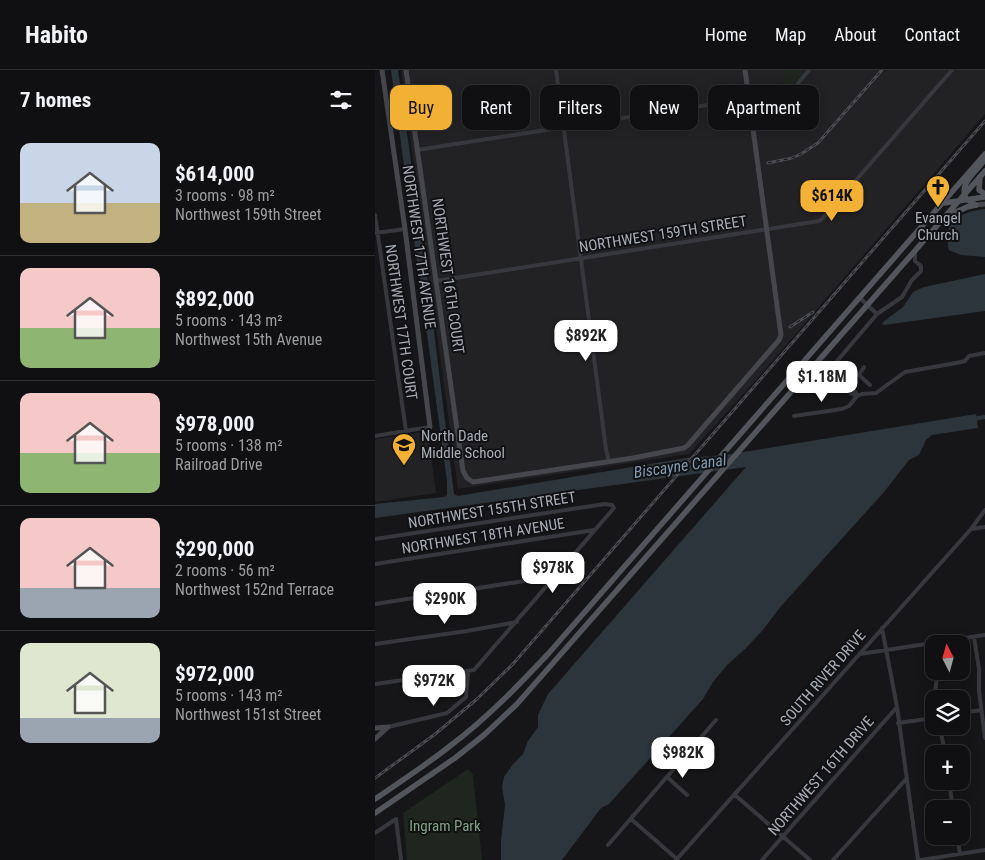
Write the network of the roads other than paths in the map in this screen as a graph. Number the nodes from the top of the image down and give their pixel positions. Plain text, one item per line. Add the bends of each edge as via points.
1 (382, 70) edge
2 (406, 70) edge
3 (556, 70) edge
4 (745, 70) edge
5 (809, 70) edge
6 (953, 70) edge
7 (558, 85) edge
8 (748, 85) edge
9 (797, 85) edge
10 (708, 105) edge
11 (620, 119) edge
12 (551, 130) edge
13 (564, 130) edge
14 (754, 130) edge
15 (417, 150) junction
16 (985, 154) edge
17 (985, 159) edge
18 (985, 171) edge
19 (980, 176) junction
20 (985, 196) edge
21 (963, 198) junction
22 (942, 204) junction
23 (985, 204) edge
24 (976, 205) junction
25 (375, 215) edge
26 (943, 218) junction
27 (405, 229) junction
28 (767, 229) junction
29 (376, 233) edge
30 (915, 251) junction
31 (582, 259) junction
32 (436, 281) junction
33 (861, 296) junction
34 (868, 304) junction
35 (877, 314) junction
36 (985, 353) edge
37 (864, 367) dead end
38 (870, 386) dead end
39 (857, 396) junction
40 (794, 416) dead end
41 (430, 427) joint
42 (406, 431) junction
43 (375, 436) edge
44 (609, 462) junction
45 (985, 510) edge
46 (985, 527) edge
47 (971, 528) junction
48 (594, 530) junction
49 (375, 539) edge
50 (375, 564) edge
51 (556, 576) junction
52 (375, 604) edge
53 (517, 622) junction
54 (882, 628) junction
55 (985, 635) edge
56 (974, 636) junction
57 (970, 637) edge
58 (375, 644) edge
59 (925, 644) edge
60 (887, 650) junction
61 (860, 654) junction
62 (468, 672) junction
63 (980, 683) junction
64 (375, 684) edge
65 (985, 685) edge
66 (897, 707) junction
67 (981, 710) junction
68 (970, 712) edge
69 (925, 719) edge
70 (716, 720) dead end
71 (898, 723) junction
72 (388, 727) junction
73 (375, 728) edge
74 (985, 738) edge
75 (375, 739) edge
76 (667, 777) junction
77 (907, 778) junction
78 (385, 792) junction
79 (687, 795) dead end
80 (735, 795) junction
81 (375, 799) edge
82 (392, 801) junction
83 (375, 813) edge
84 (631, 818) junction
85 (375, 834) edge
86 (783, 837) junction
87 (608, 844) dead end
88 (958, 845) edge
89 (985, 850) edge
90 (968, 853) junction
91 (960, 854) junction
92 (676, 859) edge
93 (928, 859) edge
94 (401, 860) edge
95 (762, 860) edge
96 (810, 860) edge
97 (833, 860) edge
98 (919, 860) edge
99 (969, 860) edge

1 - 27 street, NORTHWEST 17TH AVENUE
2 - 15 street, NORTHWEST 16TH COURT
3 - 7 street
4 - 8 street
5 - 9 street
6 - 28 street, NORTHWEST 159TH STREET via 823,218
10 - 11 street
12 - 15 street
13 - 31 street
14 - 28 street
15 - 32 street, NORTHWEST 16TH COURT
16 - 22 main road
17 - 21 main road via 964,185
18 - 19 main road
19 - 20 main road via 979,190
19 - 21 main road
20 - 21 main road
21 - 22 main road
21 - 24 main road
21 - 26 main road
22 - 33 main road
23 - 24 street
24 - 26 main road
25 - 29 street, NORTHWEST 17TH COURT
26 - 30 main road
27 - 29 street
27 - 41 street, NORTHWEST 17TH AVENUE
28 - 31 street, NORTHWEST 159TH STREET
28 - 44 street via 779,340 689,445
29 - 42 street, NORTHWEST 17TH COURT
30 - 34 main road
30 - 35 street via 915,261 921,269 902,297
31 - 32 street, NORTHWEST 159TH STREET
31 - 44 street
32 - 44 street, NORTHWEST 16TH COURT via 463,471 467,478 473,482
33 - 34 street
33 - 78 main road via 513,691 450,747
34 - 35 street
34 - 82 main road via 517,704 484,735
35 - 39 street via 832,367 832,374 838,381 842,380
36 - 39 street via 969,356 965,361 905,372 876,393
37 - 38 street via 859,375
39 - 40 street via 849,406 841,409
41 - 42 street
42 - 43 street
45 - 47 street, SOUTH RIVER DRIVE
46 - 47 street
47 - 54 street, SOUTH RIVER DRIVE
48 - 49 street, NORTHWEST 155TH STREET via 611,513 612,504
48 - 50 street, NORTHWEST 18TH AVENUE
48 - 51 street
51 - 52 street
51 - 53 street
53 - 58 street
53 - 62 street via 474,670
54 - 60 street
54 - 61 street, SOUTH RIVER DRIVE
55 - 56 street
56 - 57 street
56 - 63 street
59 - 60 street
60 - 61 street
60 - 66 street
61 - 80 street, SOUTH RIVER DRIVE
62 - 64 street
62 - 72 street via 466,697 447,713
63 - 65 street
63 - 67 street
66 - 71 street
66 - 86 street, NORTHWEST 16TH DRIVE
67 - 68 street
67 - 74 street
69 - 71 street
70 - 76 street
71 - 77 street
72 - 73 street
72 - 75 street
76 - 79 street
76 - 84 street
77 - 97 street
77 - 98 street
78 - 81 main road
78 - 82 main road
80 - 86 street
80 - 92 street, SOUTH RIVER DRIVE
82 - 83 main road
84 - 87 street
84 - 92 street
85 - 94 street via 396,819
86 - 95 street, NORTHWEST 16TH DRIVE
86 - 96 street
88 - 91 street
89 - 90 street
90 - 91 street
90 - 99 street
91 - 93 street
93 - 98 street

